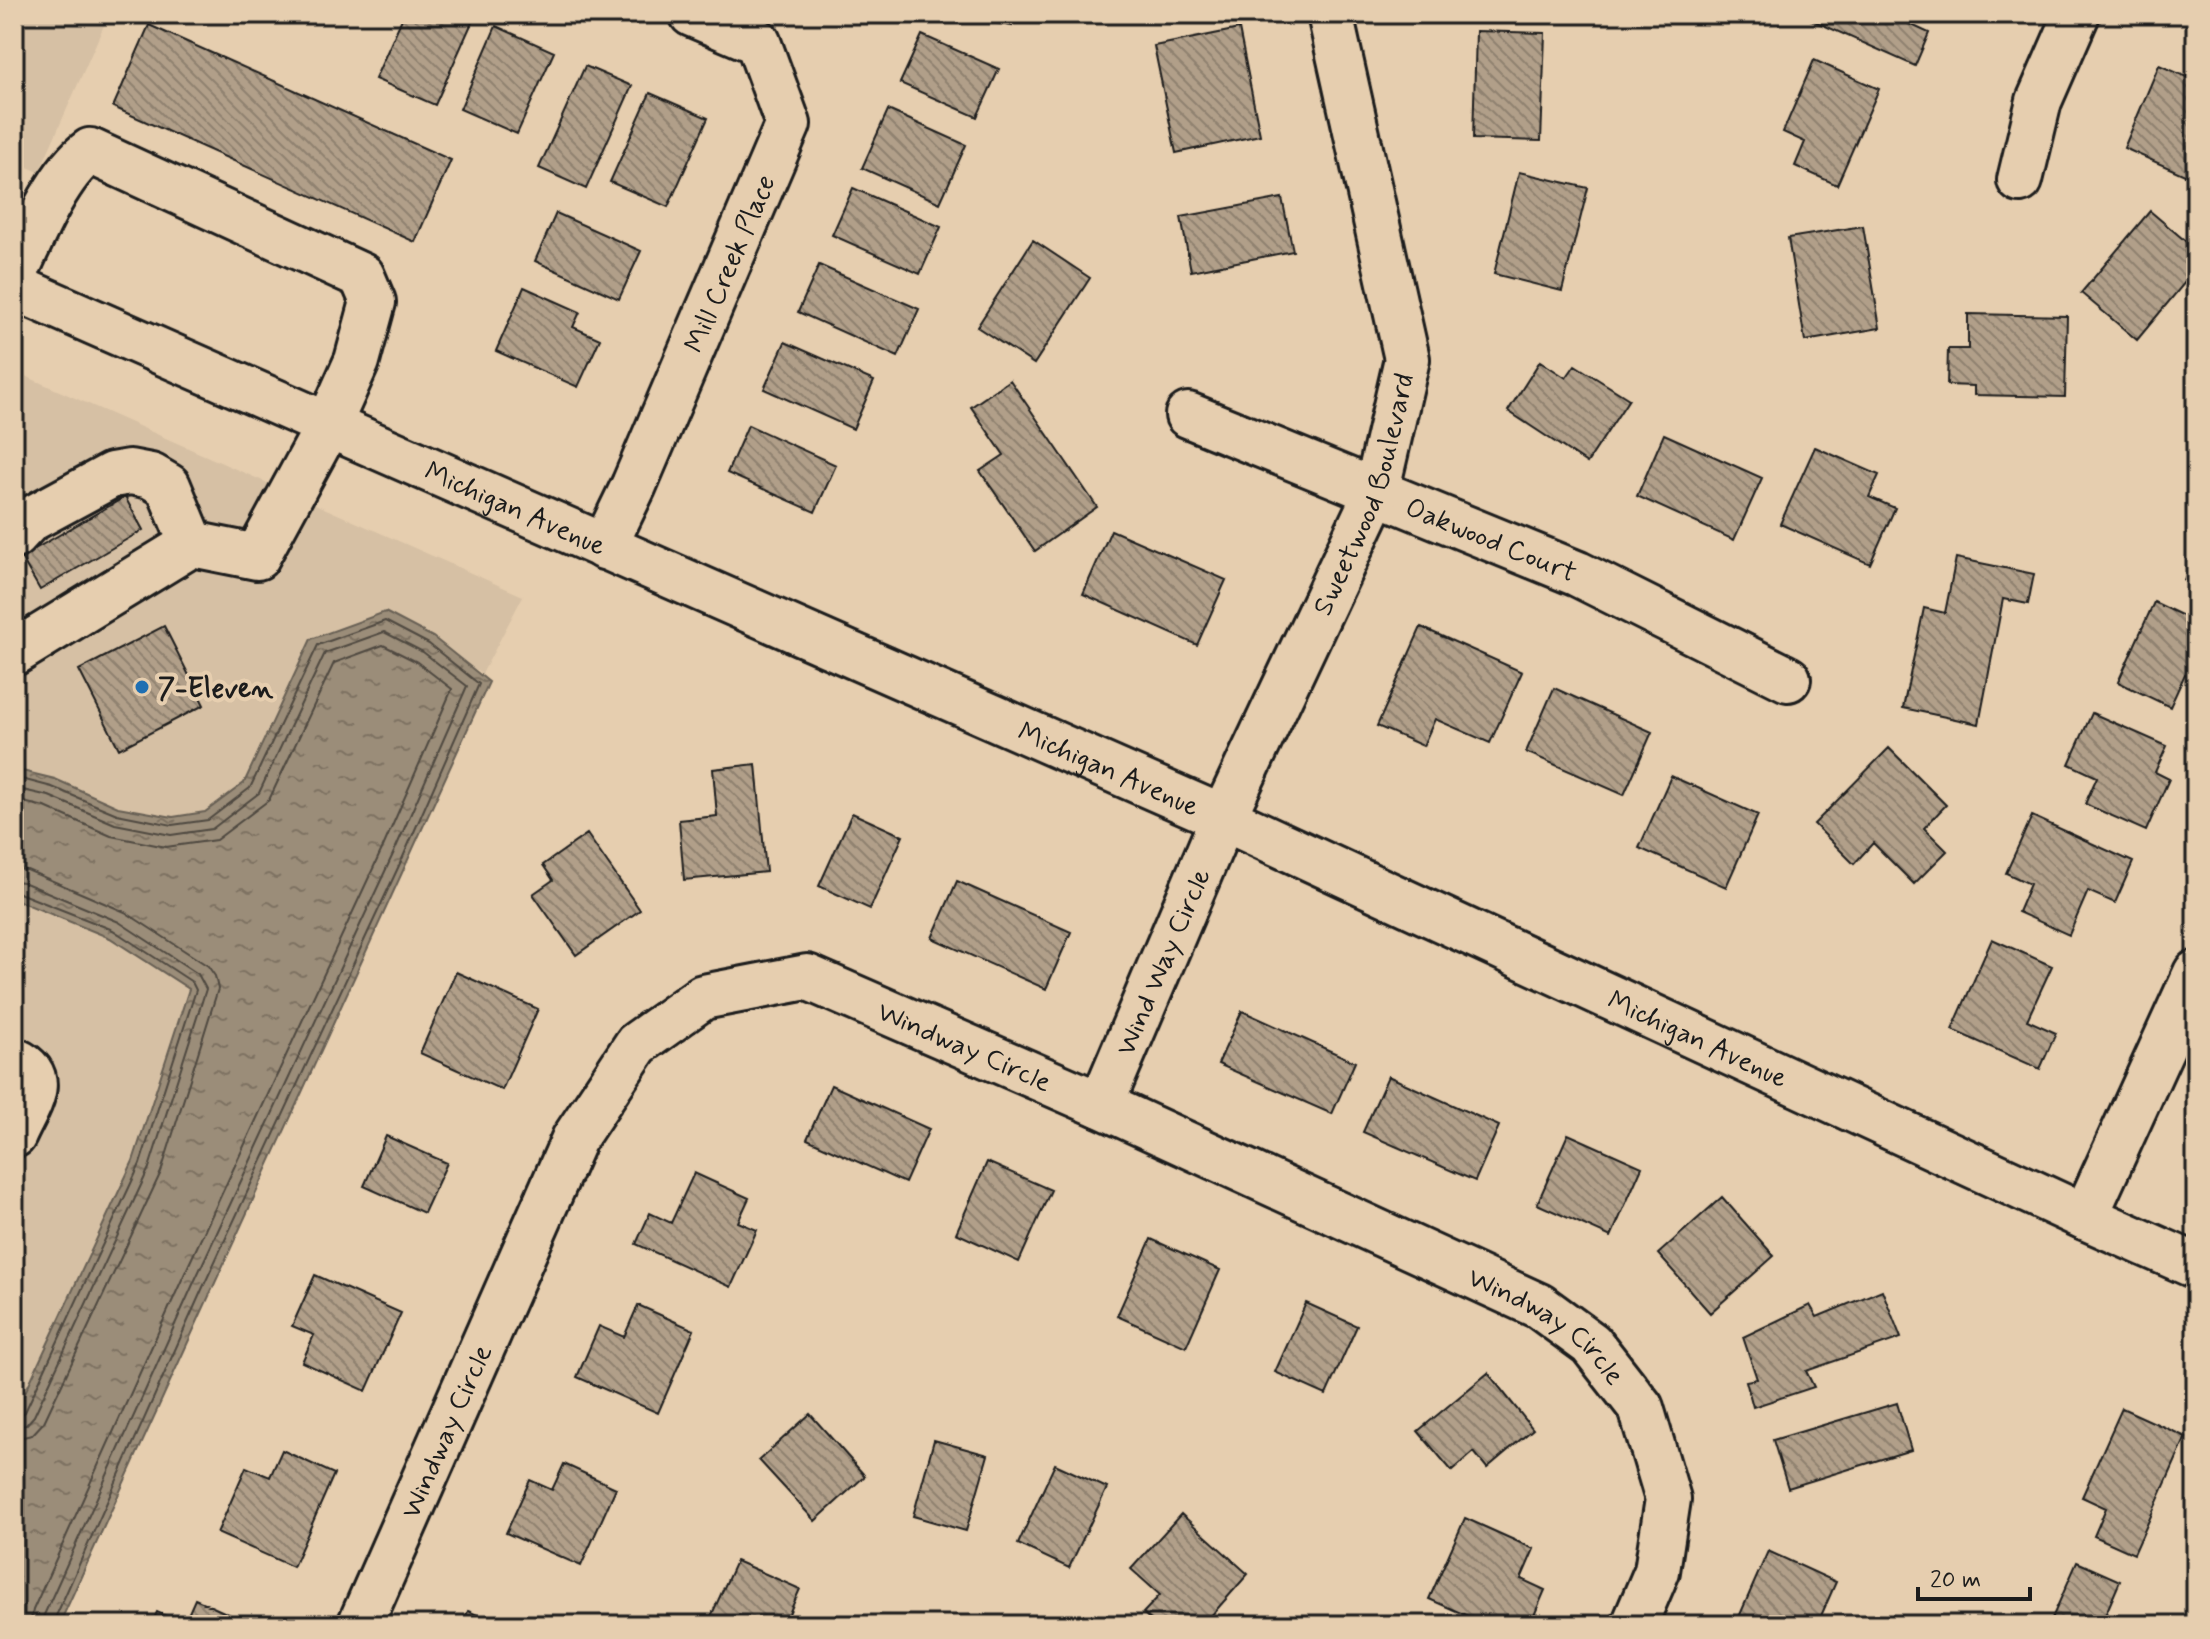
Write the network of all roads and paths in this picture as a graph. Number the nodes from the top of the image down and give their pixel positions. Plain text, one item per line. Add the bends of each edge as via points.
1 (692, 14) edge
2 (1330, 14) edge
3 (2077, 14) edge
4 (2020, 180) dead end
5 (14, 276) edge
6 (14, 287) edge
7 (1188, 415) dead end
8 (328, 426) junction
9 (1376, 493) junction
10 (14, 536) edge
11 (192, 544) junction
12 (604, 547) junction
13 (14, 653) edge
14 (1788, 679) dead end
15 (1223, 818) junction
16 (2196, 973) edge
17 (14, 1060) edge
18 (1101, 1105) junction
19 (14, 1135) edge
20 (2085, 1217) junction
21 (2196, 1266) edge
22 (360, 1625) edge
23 (1634, 1625) edge

1 - 12 street, Mill Creek Place via 758,42 788,124
2 - 9 street, Sweetwood Boulevard via 1407,359
3 - 4 street via 2039,101
5 - 8 street via 68,172 90,151 362,276 373,302 357,361
6 - 8 street, Michigan Avenue
7 - 9 street, Oakwood Court
8 - 11 street via 257,557
8 - 12 street, Michigan Avenue
9 - 14 street, Oakwood Court via 1578,574
9 - 15 street, Sweetwood Boulevard
10 - 11 street via 29,520 112,475 130,472 168,486
11 - 13 street
12 - 15 street, Michigan Avenue
15 - 18 street, Wind Way Circle
15 - 20 street, Michigan Avenue
16 - 20 street
17 - 19 street via 34,1074 34,1089
18 - 22 street, Windway Circle via 807,977 703,997 637,1044 574,1139
18 - 23 street, Windway Circle via 1539,1306 1591,1344 1641,1408 1668,1499 1657,1571
20 - 21 street, Michigan Avenue

